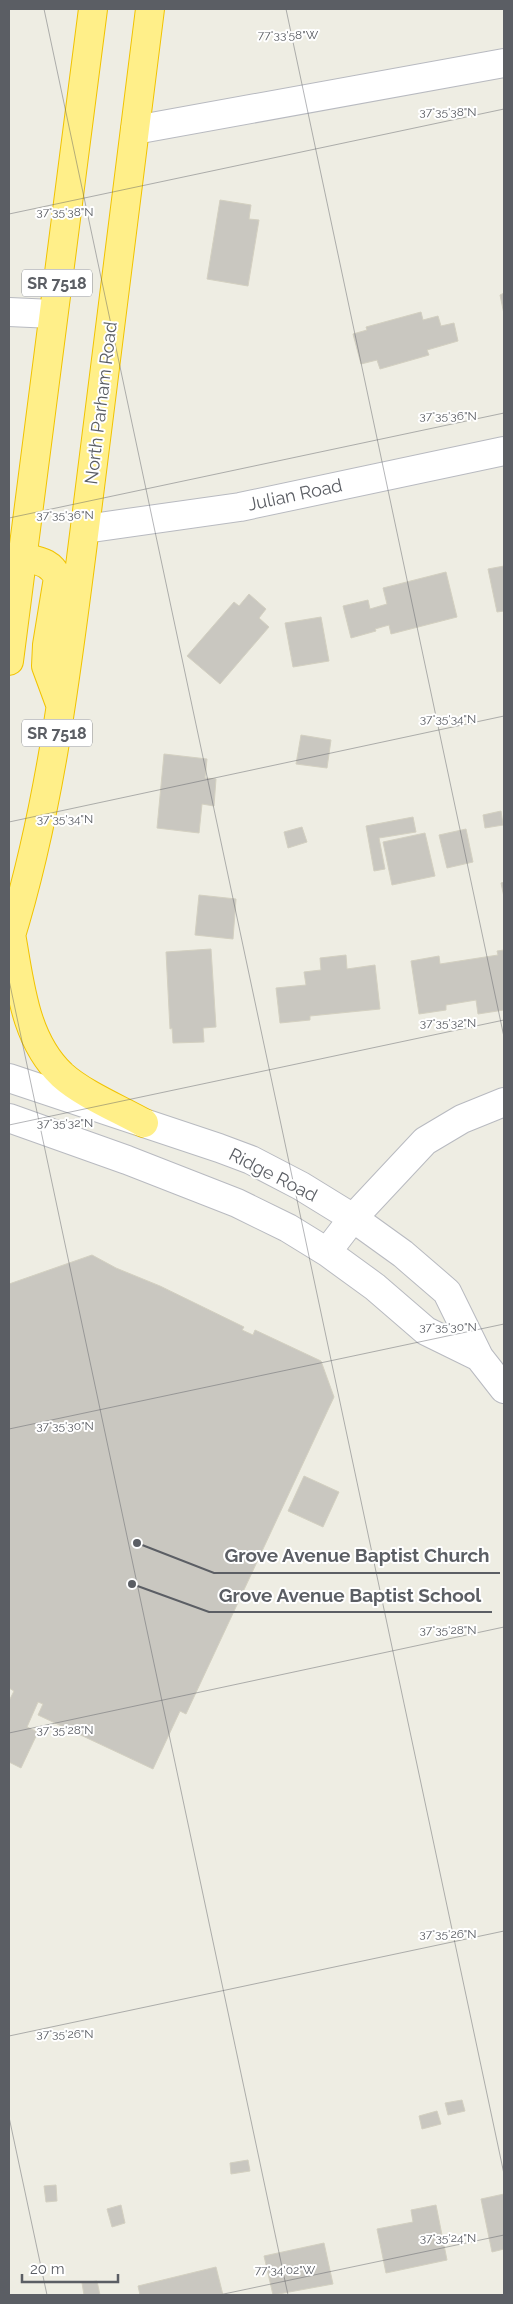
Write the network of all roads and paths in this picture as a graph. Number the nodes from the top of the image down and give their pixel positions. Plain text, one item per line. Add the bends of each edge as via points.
1 (93, 9) edge
2 (150, 9) edge
3 (504, 63) edge
4 (135, 130) junction
5 (9, 312) edge
6 (53, 314) junction
7 (504, 451) edge
8 (85, 529) junction
9 (16, 557) edge
10 (9, 661) edge
11 (61, 706) junction
12 (10, 938) edge
13 (9, 1078) edge
14 (504, 1102) edge
15 (9, 1118) edge
16 (144, 1123) junction
17 (353, 1218) junction
18 (327, 1252) junction
19 (479, 1357) junction
20 (504, 1389) edge

1 - 6 highway, SR 7518
2 - 4 highway, North Parham Road / SR 7518
3 - 4 street
4 - 8 highway, North Parham Road / SR 7518
5 - 6 street
6 - 9 highway, SR 7518
7 - 8 street, Julian Road via 240,507
8 - 11 highway, North Parham Road / SR 7518
9 - 10 highway, SR 7518
9 - 11 highway via 47,563 58,578 46,666
11 - 12 highway, North Parham Road / SR 7518 via 39,825
12 - 16 highway via 24,1004 38,1044 63,1075 76,1085
13 - 16 street, Ridge Road
14 - 17 street via 462,1118 425,1141
15 - 18 street, Ridge Road via 237,1202
16 - 17 street, Ridge Road via 251,1160
17 - 18 street
17 - 19 street, Ridge Road via 403,1254 447,1292
18 - 19 street, Ridge Road via 375,1287 426,1331
19 - 20 street, Ridge Road

